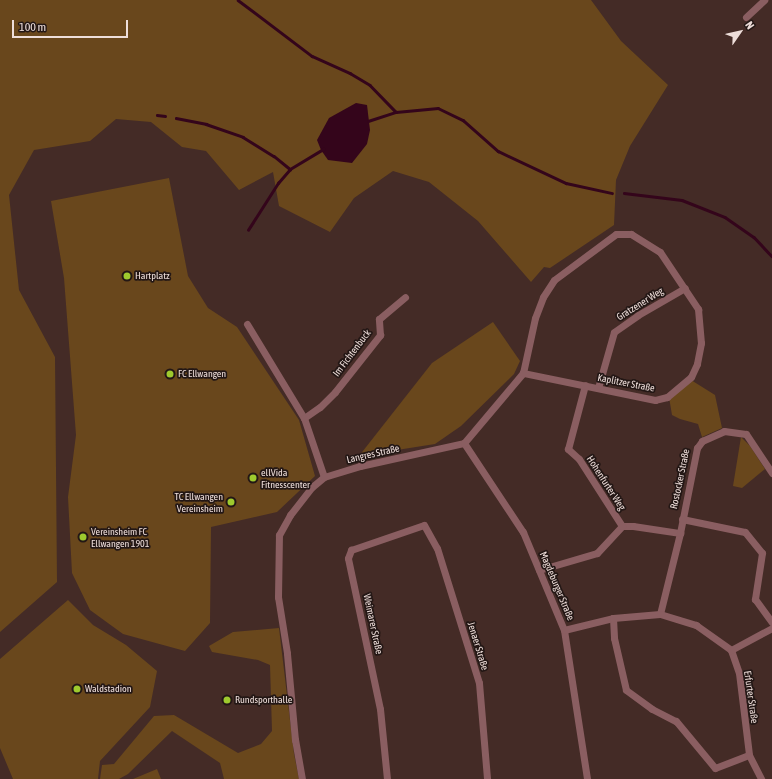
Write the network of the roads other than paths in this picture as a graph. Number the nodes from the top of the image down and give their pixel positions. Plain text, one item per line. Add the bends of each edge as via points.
1 (764, 0) edge
2 (746, 18) dead end
3 (685, 288) junction
4 (405, 297) dead end
5 (247, 324) dead end
6 (523, 373) junction
7 (585, 385) junction
8 (598, 388) junction
9 (304, 418) junction
10 (464, 443) junction
11 (772, 473) edge
12 (324, 477) junction
13 (682, 518) junction
14 (424, 525) joint
15 (622, 526) junction
16 (680, 533) junction
17 (539, 570) junction
18 (660, 614) junction
19 (613, 618) junction
20 (772, 622) edge
21 (772, 628) edge
22 (564, 630) junction
23 (731, 650) junction
24 (749, 755) junction
25 (302, 779) edge
26 (387, 779) edge
27 (487, 779) edge
28 (587, 779) edge
29 (761, 779) edge

1 - 2 street
3 - 6 street, Kaplitzer Straße via 660,252 631,234 616,234 554,280 543,297 535,318
3 - 8 street, Gratzener Weg via 614,332
3 - 8 street, Kaplitzer Straße via 698,309 701,343 691,377 667,396 655,400
4 - 9 street, Im Fichtenbuck via 379,318 380,335 334,392 320,407
5 - 9 street
6 - 7 street, Kaplitzer Straße
6 - 10 street
7 - 8 street, Kaplitzer Straße
7 - 15 street, Hohenfurter Weg via 568,449 580,459
9 - 12 street
10 - 12 street, Langres Straße via 360,466
10 - 17 street, Magdeburger Straße via 523,532
11 - 13 street, Rostocker Straße via 746,434 724,431 702,441 696,448
12 - 25 street, Langres Straße via 312,487 290,515 279,535 278,597
13 - 16 street, Rostocker Straße
13 - 20 street via 745,532 762,553 755,599
14 - 26 street, Weimarer Straße via 351,550 348,558 380,709
14 - 27 street, Jenaer Straße via 437,548 479,683
15 - 16 street, Hohenfurter Weg
15 - 17 street, Hohenfurter Weg via 597,553
16 - 18 street, Rostocker Straße
17 - 22 street, Magdeburger Straße
18 - 19 street
18 - 23 street via 696,625
19 - 22 street
19 - 24 street via 614,638 626,690 652,709 676,721 715,768
21 - 23 street
22 - 28 street, Magdeburger Straße
23 - 24 street, Erfurter Straße via 739,673
24 - 29 street, Erfurter Straße

